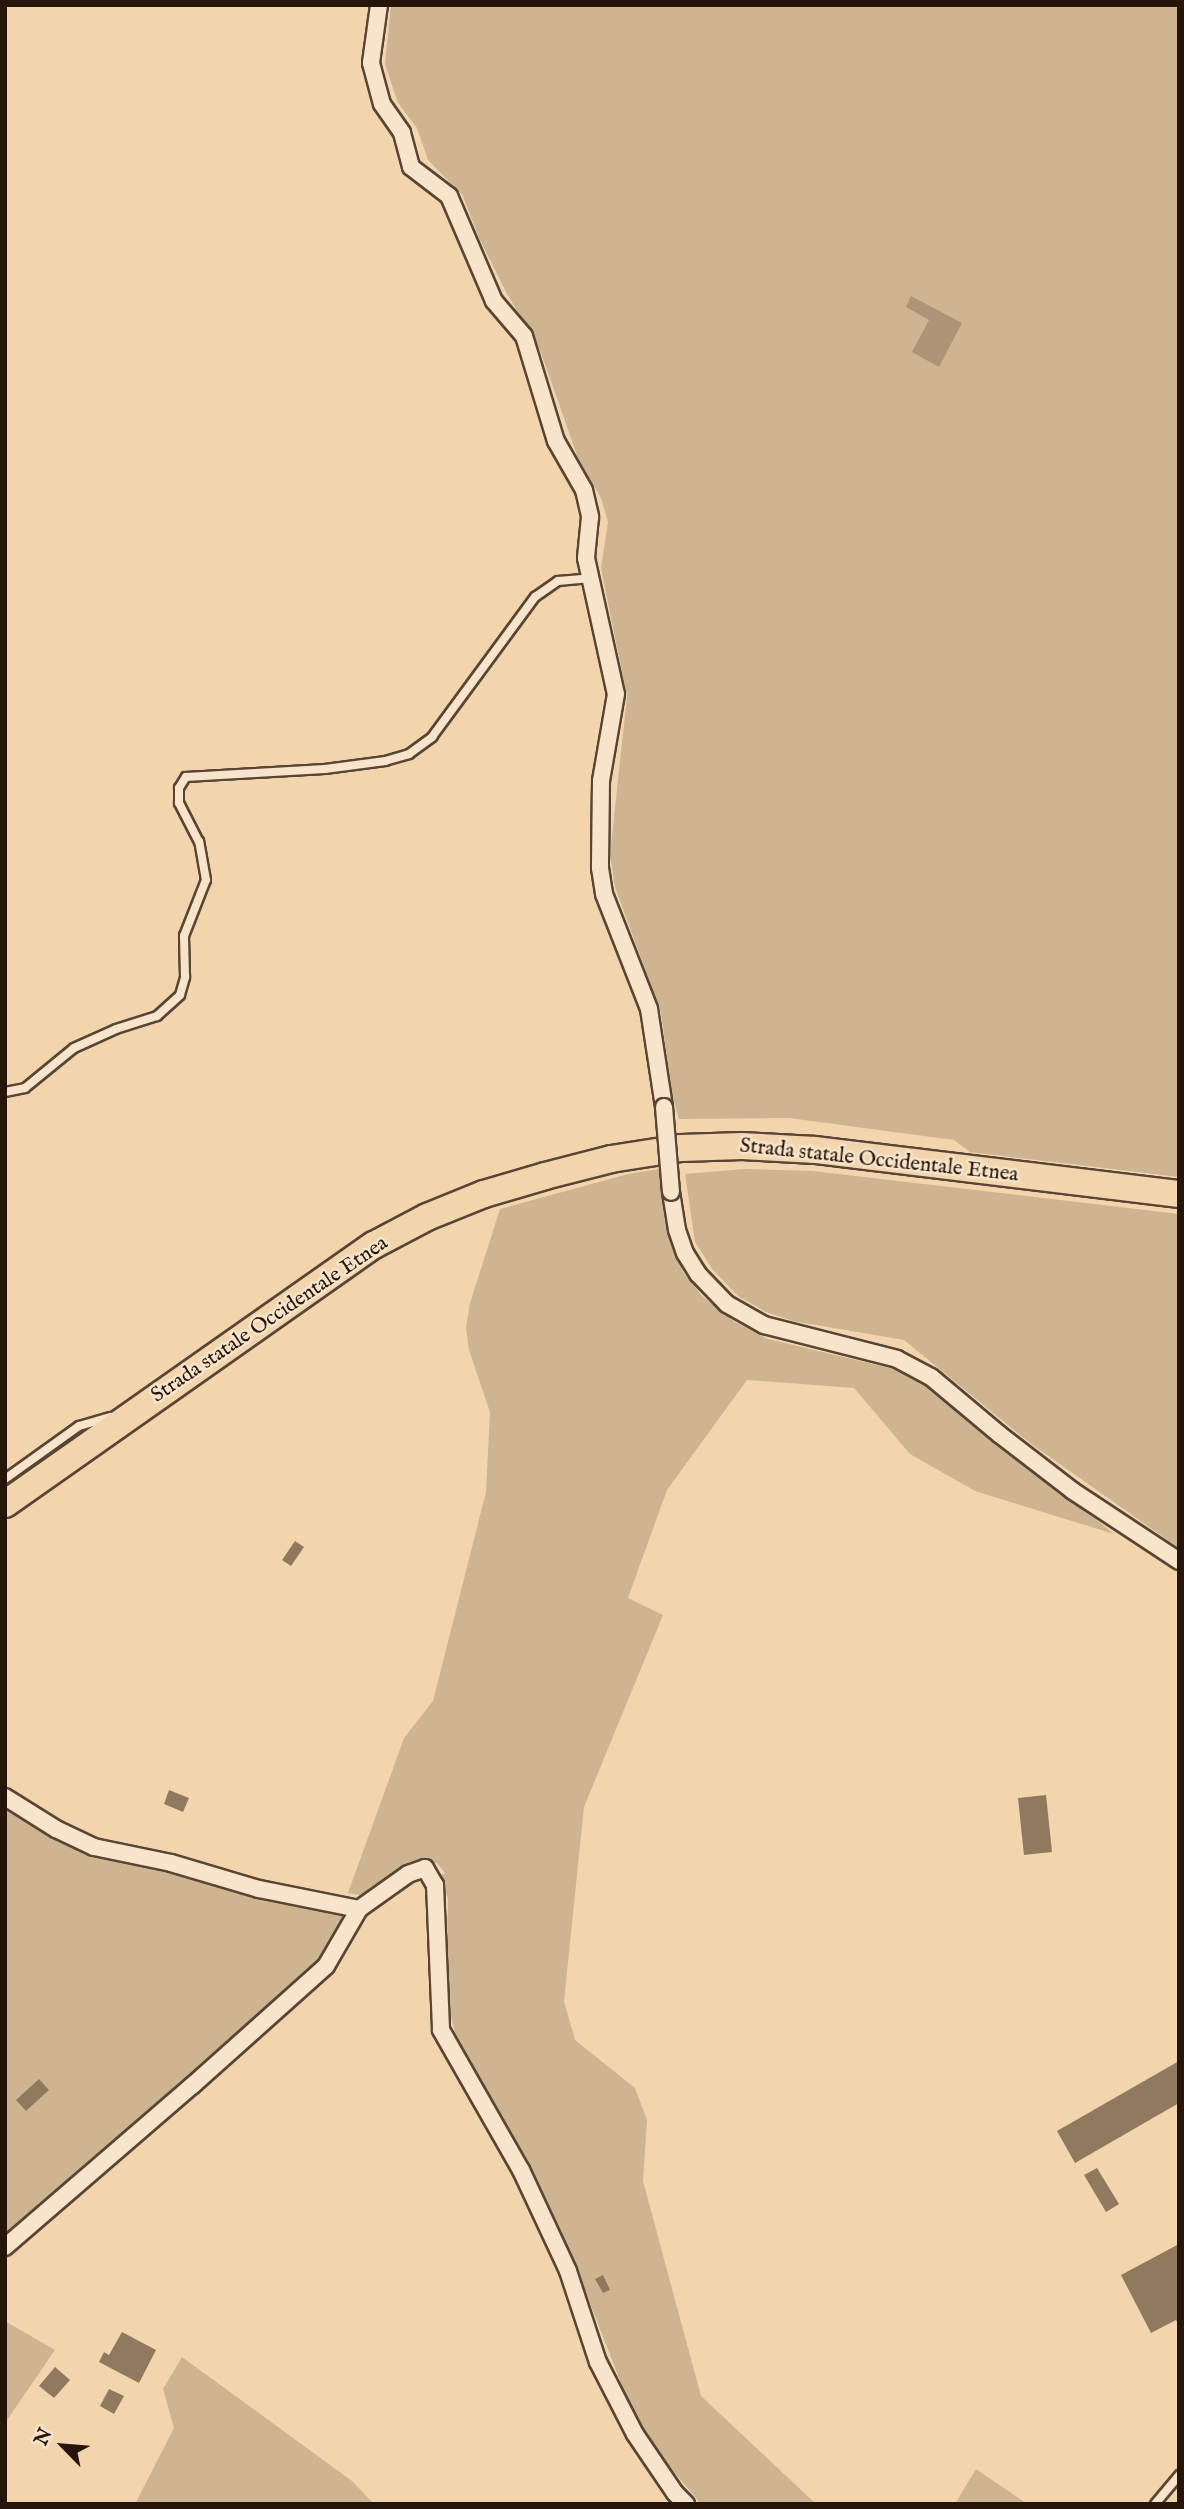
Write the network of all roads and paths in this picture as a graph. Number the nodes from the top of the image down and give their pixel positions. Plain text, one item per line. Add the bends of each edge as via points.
1 (379, 5) edge
2 (591, 578) junction
3 (5, 1092) edge
4 (1179, 1194) edge
5 (141, 1409) junction
6 (5, 1479) edge
7 (5, 1504) edge
8 (1179, 1562) edge
9 (5, 1797) edge
10 (359, 1909) junction
11 (5, 2247) edge
12 (1179, 2475) edge
13 (685, 2504) edge
14 (1155, 2504) edge

1 - 2 street via 371,63 382,104 402,133 411,167 449,197 494,301 523,336 556,442 584,490 590,517 586,558
2 - 3 lane via 558,581 535,597 432,737 409,754 325,769 186,777 179,788 179,803 199,842 206,880 184,936 185,977 180,995 158,1016 74,1048 25,1088
2 - 8 street, bridge via 616,694 601,781 600,868 604,894 649,1009 671,1192 685,1253 727,1304 764,1325 886,1356 931,1377 1073,1491
4 - 5 main road, Strada statale Occidentale Etnea via 803,1149 681,1148 611,1159 484,1194 374,1245
5 - 6 lane via 79,1426
5 - 7 main road, Strada statale Occidentale Etnea
9 - 10 street via 94,1847
10 - 11 street via 326,1965
10 - 13 street via 408,1874 425,1868 435,1885 441,2030 520,2170 568,2271 598,2362 635,2434
12 - 14 lane

